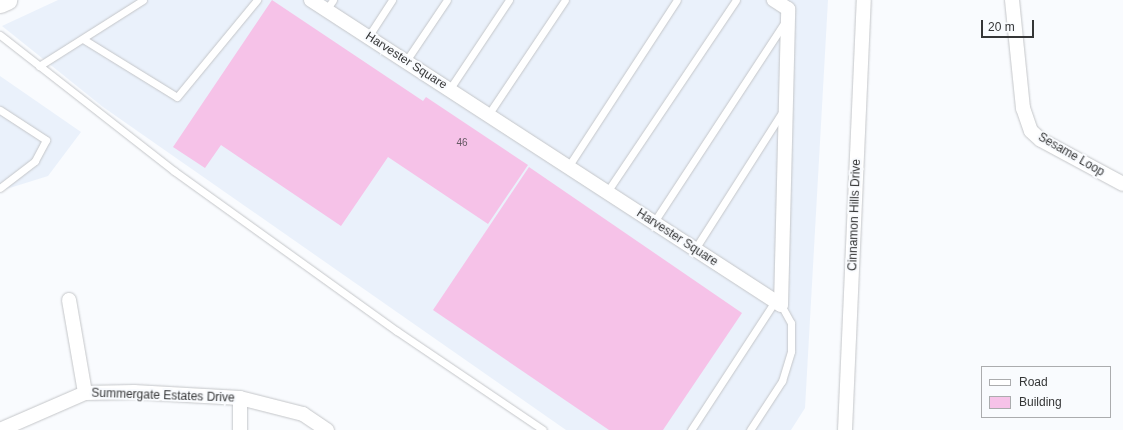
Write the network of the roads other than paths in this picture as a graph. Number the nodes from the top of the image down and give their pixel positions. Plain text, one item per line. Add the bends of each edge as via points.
1 (8, 0) edge
2 (143, 0) edge
3 (257, 0) edge
4 (311, 0) edge
5 (392, 0) edge
6 (447, 0) edge
7 (509, 0) edge
8 (565, 0) edge
9 (677, 0) edge
10 (736, 0) edge
11 (774, 0) edge
12 (864, 0) edge
13 (1012, 0) edge
14 (0, 3) edge
15 (330, 5) edge
16 (788, 19) junction
17 (0, 35) edge
18 (368, 37) junction
19 (84, 39) junction
20 (406, 61) junction
21 (39, 66) junction
22 (449, 90) junction
23 (786, 107) junction
24 (0, 110) edge
25 (488, 115) junction
26 (568, 167) junction
27 (1123, 184) edge
28 (0, 188) edge
29 (607, 192) junction
30 (654, 222) junction
31 (695, 249) junction
32 (69, 300) dead end
33 (778, 303) junction
34 (85, 393) junction
35 (240, 398) junction
36 (0, 430) edge
37 (240, 430) edge
38 (328, 430) edge
39 (543, 430) edge
40 (691, 430) edge
41 (750, 430) edge
42 (845, 430) edge

1 - 14 main road
2 - 19 lane via 102,24
3 - 19 lane via 176,97
4 - 15 street, Harvester Square
5 - 18 lane
6 - 20 lane
7 - 22 lane
8 - 25 lane
9 - 26 lane
10 - 29 lane
11 - 16 street via 788,9
12 - 42 street, Cinnamon Hills Drive
13 - 27 street, Sesame Loop via 1023,108 1031,131 1041,140
15 - 18 street, Harvester Square
16 - 23 street
16 - 30 lane
17 - 21 lane
18 - 20 street, Harvester Square
19 - 21 lane
20 - 22 street, Harvester Square
21 - 39 lane via 174,171 397,331
22 - 25 street, Harvester Square
23 - 31 lane
23 - 33 street
24 - 28 lane via 46,140 36,161
25 - 26 street, Harvester Square
26 - 29 street, Harvester Square
29 - 30 street, Harvester Square
30 - 31 street, Harvester Square
31 - 33 street, Harvester Square
32 - 34 street
33 - 40 lane
33 - 41 lane via 791,323 791,351 782,381
34 - 35 street, Summergate Estates Drive via 134,392
34 - 36 street, Summergate Estates Drive
35 - 37 street
35 - 38 street, Summergate Estates Drive via 303,414

